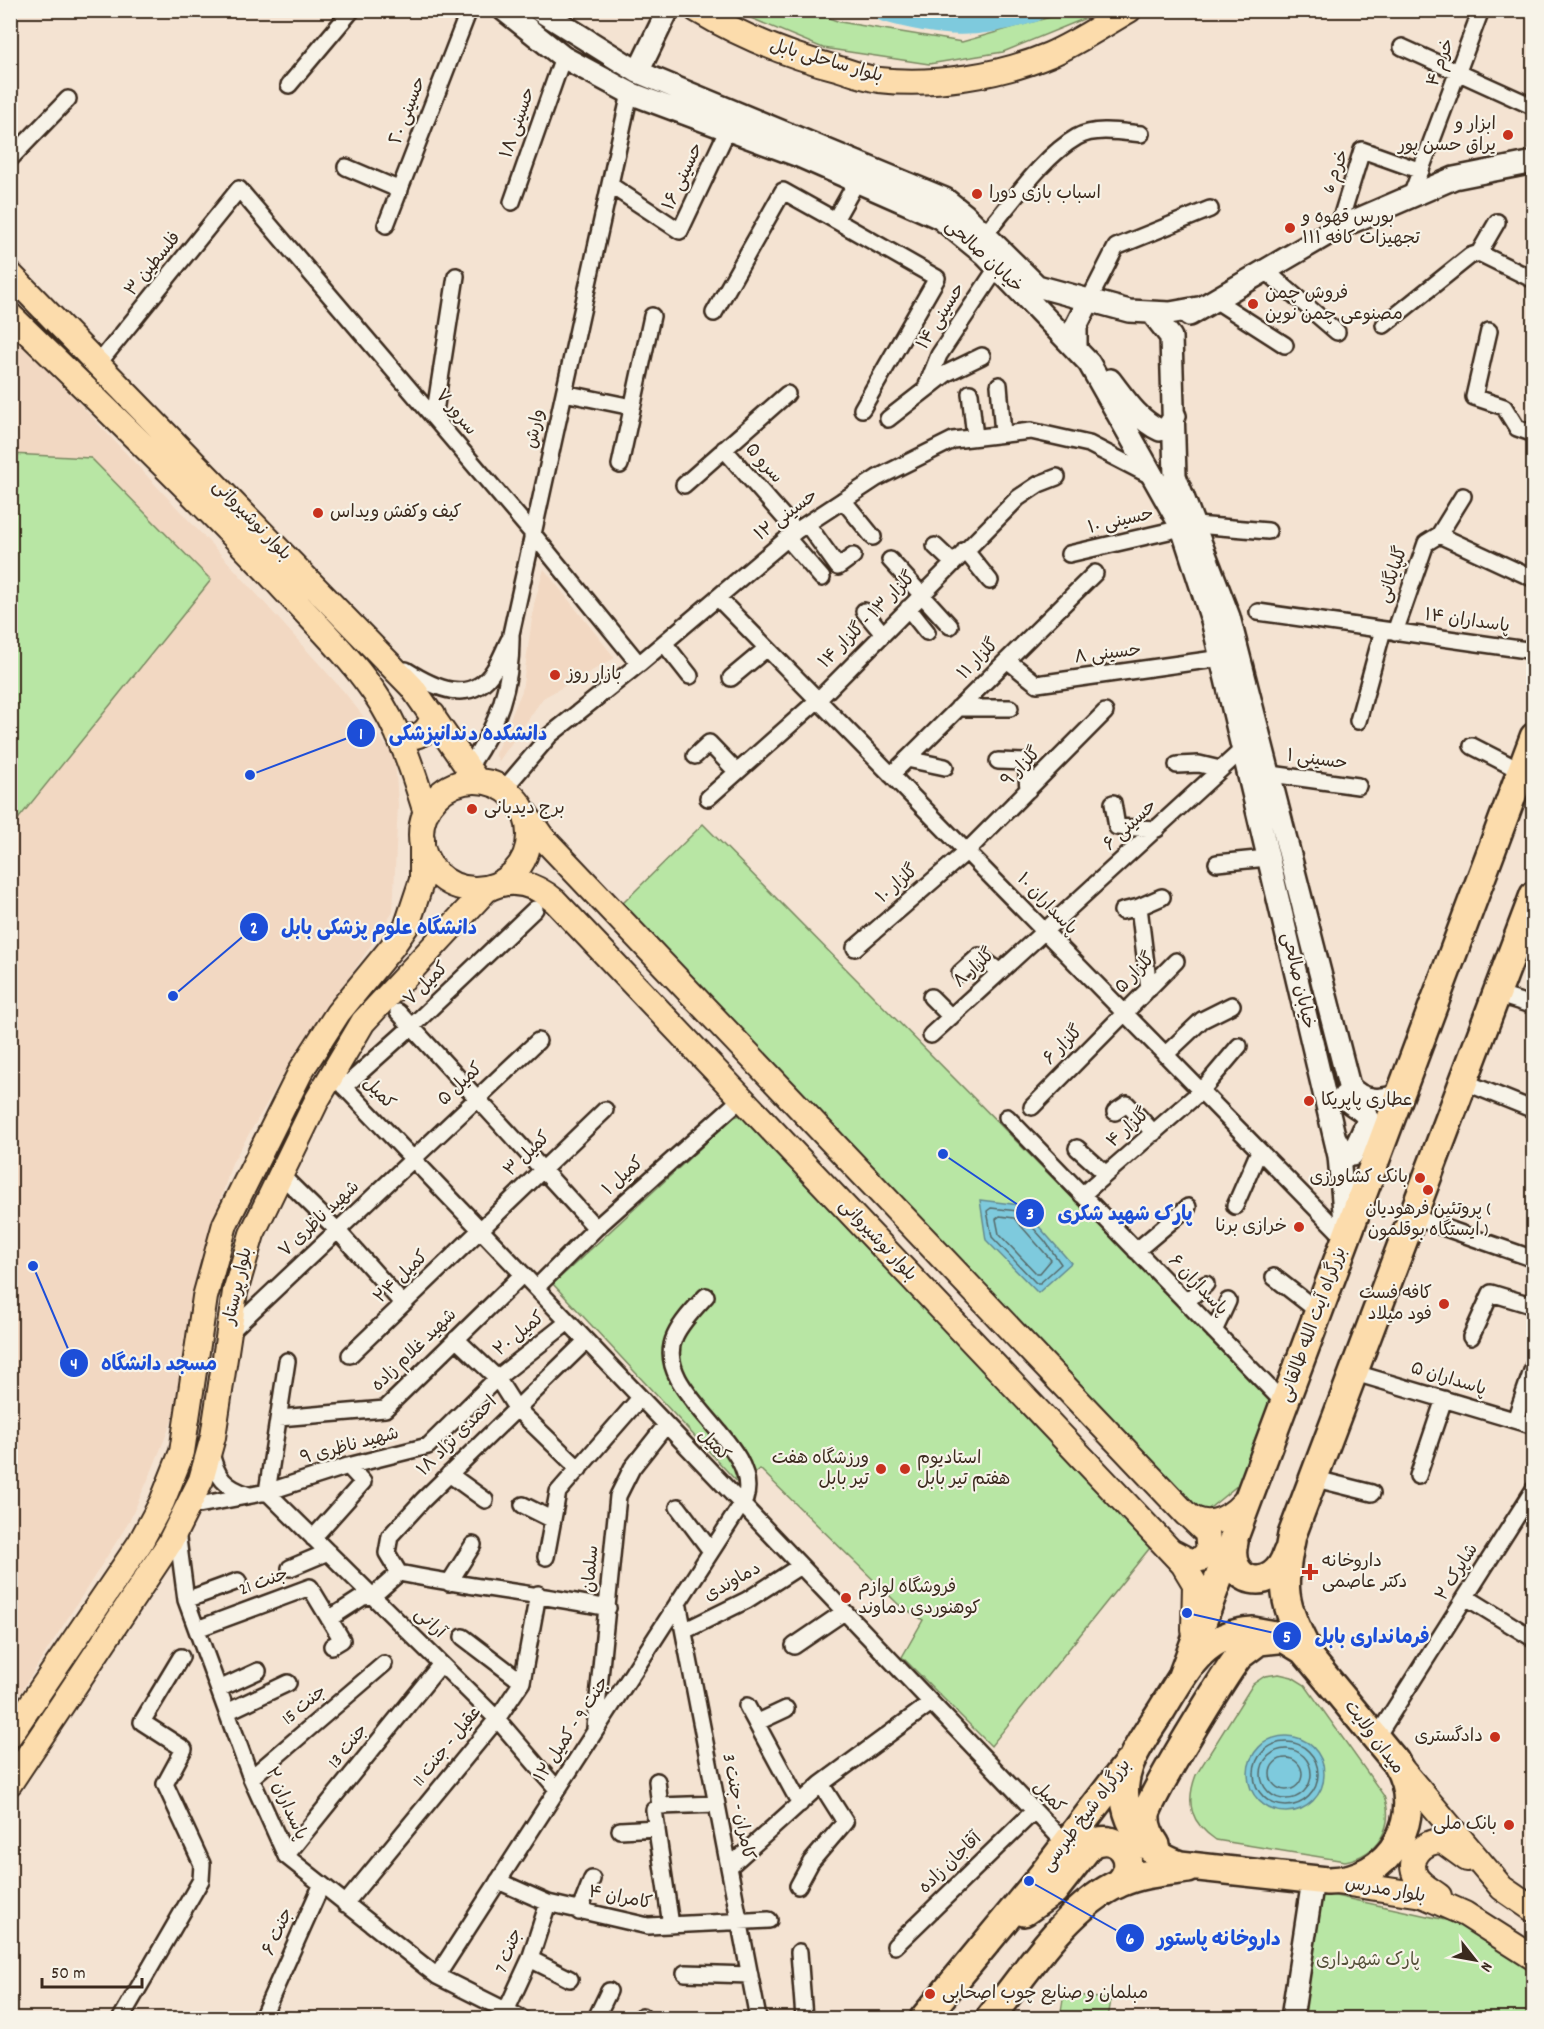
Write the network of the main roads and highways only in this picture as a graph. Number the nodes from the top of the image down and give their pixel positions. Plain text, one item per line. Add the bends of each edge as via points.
1 (504, 10) edge
2 (539, 10) edge
3 (668, 10) edge
4 (697, 10) edge
5 (1129, 10) edge
6 (638, 72) junction
7 (1533, 162) edge
8 (10, 274) edge
9 (1063, 294) junction
10 (1089, 300) junction
11 (1207, 304) junction
12 (1041, 314) junction
13 (1152, 314) junction
14 (10, 315) edge
15 (1170, 337) junction
16 (1082, 356) junction
17 (1175, 416) junction
18 (1165, 477) junction
19 (1189, 526) junction
20 (433, 715) junction
21 (1247, 723) junction
22 (398, 735) junction
23 (1533, 737) edge
24 (473, 774) junction
25 (522, 809) junction
26 (426, 813) junction
27 (422, 839) junction
28 (495, 885) junction
29 (1533, 895) edge
30 (1342, 1057) junction
31 (1401, 1093) junction
32 (1334, 1138) junction
33 (1346, 1239) junction
34 (1250, 1495) junction
35 (1186, 1514) junction
36 (1292, 1534) junction
37 (1234, 1538) junction
38 (1170, 1549) junction
39 (1193, 1649) junction
40 (1300, 1649) junction
41 (1182, 1676) junction
42 (10, 1735) edge
43 (1135, 1753) junction
44 (1395, 1761) junction
45 (10, 1783) edge
46 (1189, 1867) junction
47 (1320, 1881) junction
48 (1118, 1884) junction
49 (1502, 1888) junction
50 (1533, 1910) edge
51 (1465, 1914) junction
52 (1000, 1926) junction
53 (1533, 1958) edge
54 (924, 2019) edge
55 (990, 2019) edge
56 (1292, 2019) edge

1 - 12 main road, خيابان صالحی via 563,57 630,93 857,181 940,218 997,268
2 - 6 main road, خيابان صالحی
3 - 6 main road
4 - 5 main road, بلوار ساحلی بابل via 754,41 815,63 878,80 915,81 1001,70 1049,55
6 - 9 main road, خيابان صالحی via 945,200 1037,286
7 - 11 main road via 1454,178 1411,196 1338,228
8 - 20 main road, بلوار نوشیروانی via 412,687
9 - 10 main road, خيابان صالحی
9 - 12 main road via 1066,305 1062,315 1051,319
10 - 13 main road, خيابان صالحی
10 - 16 main road via 1076,326
11 - 13 main road, خيابان صالحی
11 - 15 main road via 1179,324
12 - 16 main road, خيابان صالحی
13 - 15 main road
14 - 22 main road, بلوار نوشیروانی via 247,550 347,658 375,693
15 - 17 main road, خيابان صالحی
16 - 17 main road via 1103,372 1135,412 1154,427 1167,428
16 - 18 main road, خيابان صالحی
17 - 18 main road, خيابان صالحی via 1173,449
18 - 19 main road, خيابان صالحی
19 - 21 main road, خيابان صالحی via 1222,658
19 - 21 main road, خيابان صالحی via 1224,600
20 - 22 main road via 425,732 417,737
20 - 24 main road, بلوار نوشیروانی
21 - 30 main road, خیابان صالحی via 1270,774
21 - 32 main road, خیابان صالحی via 1243,749
22 - 26 main road, بلوار نوشیروانی
23 - 31 highway, بزرگراه آیت الله طالقانی
24 - 25 main road via 504,789
24 - 26 main road via 444,791
25 - 28 main road via 529,835 526,853 510,876
25 - 35 main road, بلوار نوشیروانی via 542,837
26 - 27 main road
27 - 28 main road via 430,865 443,878 468,888
27 - 42 main road, بلوار پرستار via 422,880 407,925 338,1013 302,1069 225,1224 205,1297 182,1452 162,1502 140,1543
28 - 38 main road, بلوار نوشیروانی via 524,883 550,897
28 - 45 main road, بلوار پرستار via 486,890 363,1022 338,1080 280,1174 252,1234 235,1292 210,1449 188,1507
29 - 36 highway
30 - 31 main road, خیابان صالحی via 1349,1086 1356,1094 1376,1100
30 - 32 main road via 1345,1099 1365,1113 1368,1120 1352,1155 1343,1153
31 - 33 highway, بزرگراه آیت الله طالقانی
32 - 33 main road, خیابان صالحی via 1343,1182
33 - 34 highway, بزرگراه آیت الله طالقانی
34 - 35 main road via 1238,1510 1219,1520 1199,1522
34 - 37 highway, بزرگراه آیت الله طالقانی
35 - 38 main road, بلوار نوشیروانی via 1207,1533 1209,1550 1190,1561
36 - 37 highway via 1281,1568 1260,1580 1248,1578 1235,1566
36 - 40 highway via 1284,1596
37 - 39 highway, بزرگراه آیت الله طالقانی
38 - 39 main road, بلوار نوشیروانی via 1195,1584
39 - 41 highway, بزرگراه آیت الله طالقانی
40 - 41 highway, میدان ولایت via 1262,1631 1244,1631 1227,1635 1203,1649
40 - 44 highway, میدان ولایت
40 - 46 highway via 1278,1639 1259,1641 1239,1656 1150,1803 1146,1815 1151,1838 1161,1850
41 - 43 highway, میدان ولایت
43 - 46 highway, میدان ولایت via 1124,1790 1130,1821 1153,1851
43 - 52 highway, بزرگراه شیخ طبرسی
44 - 47 highway, میدان ولایت via 1409,1803 1401,1838 1372,1870 1350,1879
44 - 49 main road
46 - 47 highway, میدان ولایت
46 - 48 highway
47 - 51 main road, بلوار مدرس via 1413,1892
47 - 56 main road
48 - 52 highway via 1129,1865 1125,1850 1115,1842 1097,1841 1047,1898
48 - 55 highway via 1070,1921
49 - 50 main road
49 - 51 main road via 1448,1843 1435,1841 1423,1846 1414,1862 1418,1880
51 - 53 main road, بلوار مدرس
52 - 54 highway, بزرگراه شیخ طبرسی

